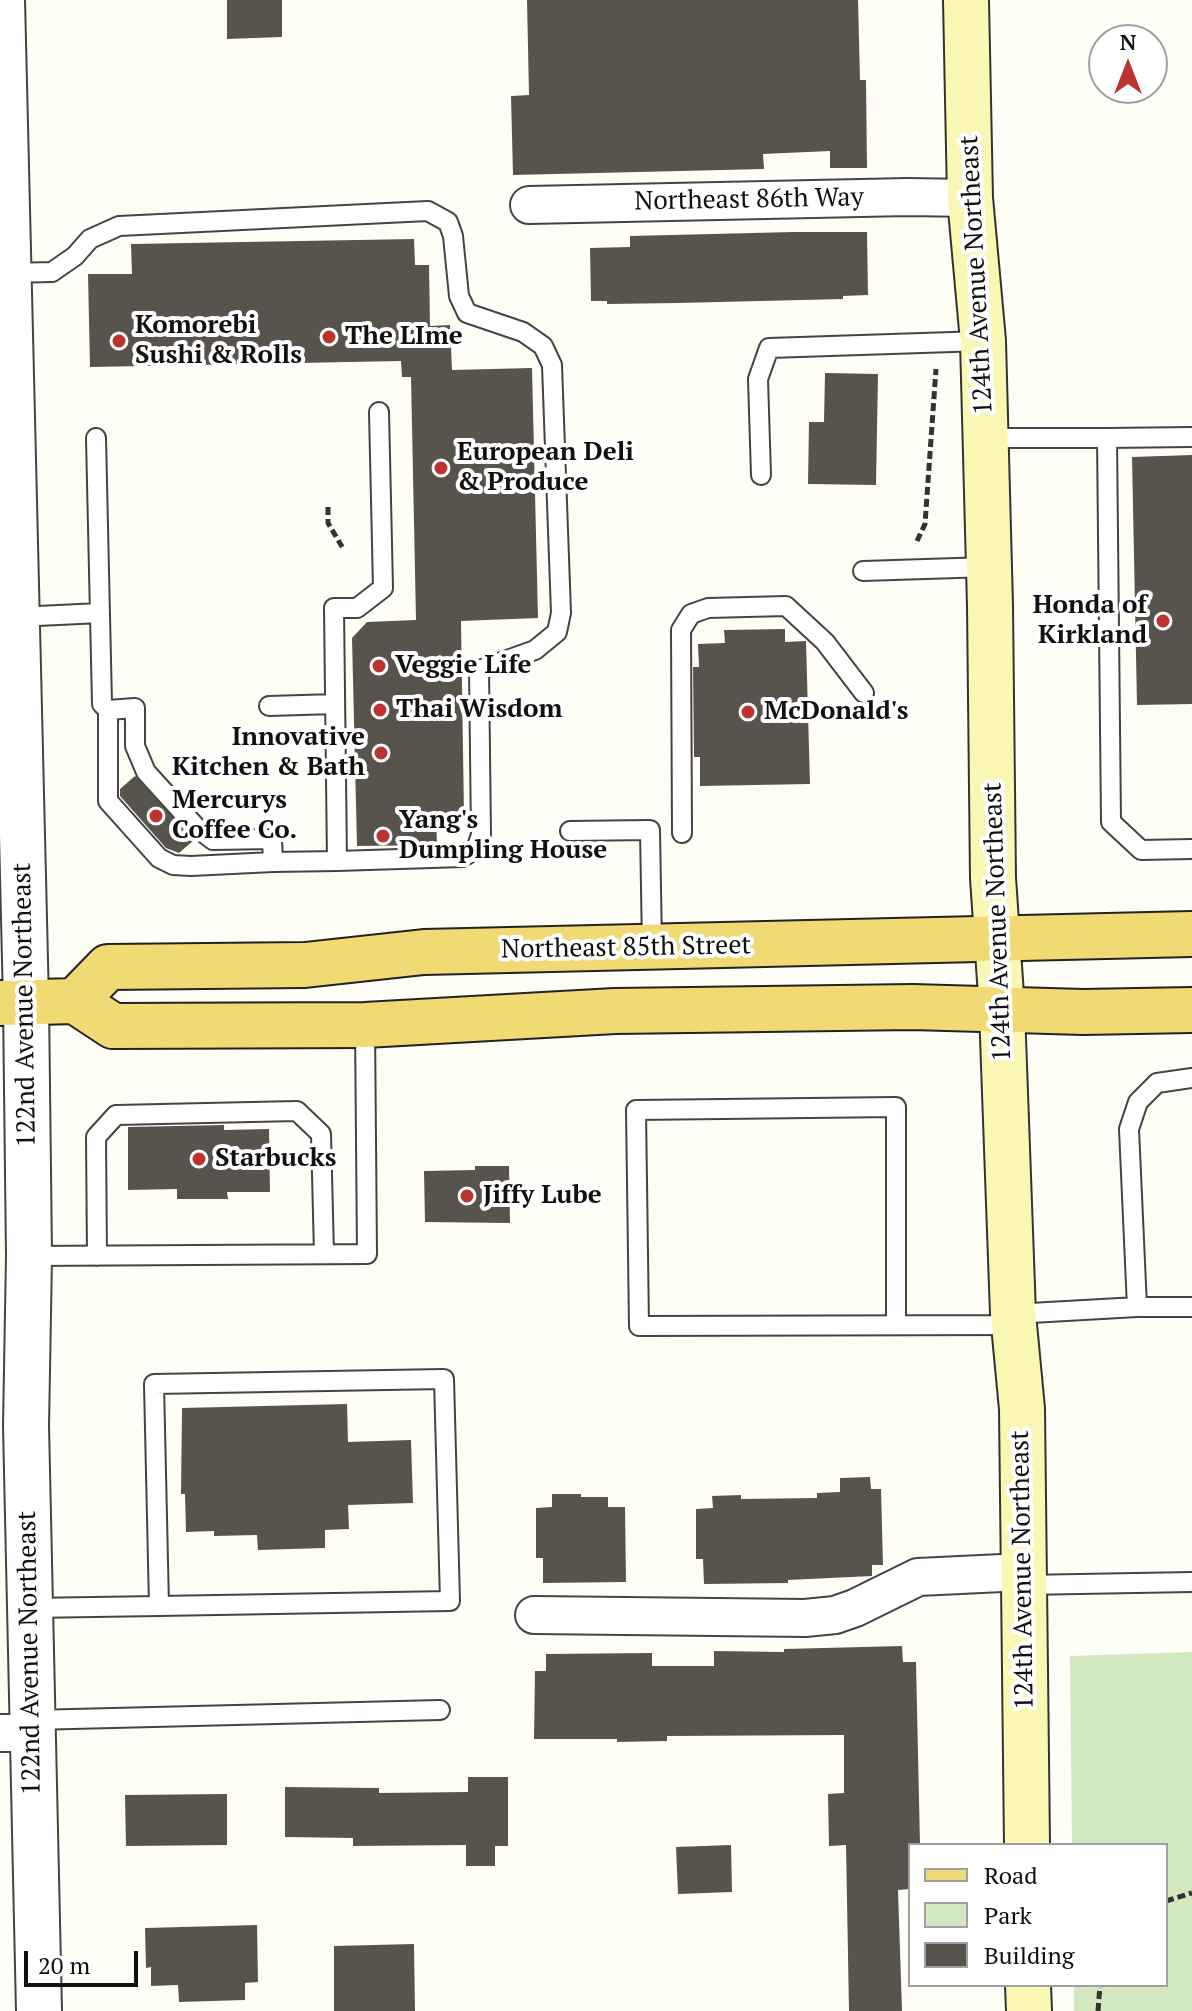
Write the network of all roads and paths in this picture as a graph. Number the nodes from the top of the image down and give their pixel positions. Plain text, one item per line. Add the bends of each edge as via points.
1 (2, 0) edge
2 (966, 0) edge
3 (970, 198) junction
4 (529, 205) dead end
5 (5, 273) edge
6 (983, 341) junction
7 (379, 412) dead end
8 (1192, 437) edge
9 (96, 438) dead end
10 (985, 438) junction
11 (1107, 438) junction
12 (761, 475) dead end
13 (328, 507) dead end
14 (344, 550) dead end
15 (988, 567) junction
16 (863, 571) dead end
17 (100, 613) junction
18 (17, 617) junction
19 (864, 693) dead end
20 (335, 704) junction
21 (269, 706) dead end
22 (108, 710) junction
23 (570, 831) dead end
24 (682, 833) dead end
25 (1192, 849) edge
26 (337, 861) junction
27 (273, 862) junction
28 (1192, 934) edge
29 (997, 939) junction
30 (652, 949) junction
31 (75, 1001) junction
32 (13, 1002) edge
33 (1002, 1010) junction
34 (1192, 1010) edge
35 (365, 1025) junction
36 (1192, 1078) edge
37 (324, 1254) junction
38 (29, 1256) junction
39 (97, 1256) junction
40 (1137, 1307) junction
41 (1192, 1307) edge
42 (1014, 1320) junction
43 (896, 1325) junction
44 (1023, 1579) junction
45 (1192, 1582) edge
46 (159, 1606) junction
47 (29, 1608) junction
48 (534, 1615) dead end
49 (440, 1710) dead end
50 (21, 1729) edge
51 (1027, 1843) edge
52 (1192, 1893) edge
53 (1168, 1900) edge
54 (1028, 1987) edge
55 (1100, 1987) edge
56 (39, 2011) edge
57 (1029, 2011) edge
58 (1098, 2011) edge

1 - 5 street, 122nd Avenue Northeast
2 - 3 main road, 124th Avenue Northeast
3 - 4 street, Northeast 86th Way
3 - 6 main road, 124th Avenue Northeast
5 - 18 street, 122nd Avenue Northeast
5 - 26 lane via 52,272 90,239 119,226 428,211 448,222 459,296 467,313 523,332 543,346 552,365 561,613 557,632 535,650 479,670 481,835 476,849 463,857
6 - 10 main road, 124th Avenue Northeast
6 - 12 lane via 769,348 758,379
7 - 20 lane via 383,588 357,608 334,608
8 - 11 lane
9 - 17 lane
10 - 11 lane
10 - 15 main road, 124th Avenue Northeast
11 - 25 lane via 1111,822 1141,850
13 - 14 path via 328,523
15 - 16 lane
15 - 29 main road, 124th Avenue Northeast
17 - 18 lane
17 - 22 lane via 102,704
18 - 32 street, 122nd Avenue Northeast
19 - 24 lane via 825,642 786,606 708,608 691,614 681,630
20 - 21 lane
20 - 26 lane
22 - 27 lane via 135,708 135,746 146,772 196,827 213,840 272,839
22 - 27 lane via 108,801 159,858 191,866
23 - 30 lane via 650,830
26 - 27 lane
28 - 29 main road, Northeast 85th Street
29 - 30 main road, Northeast 85th Street
29 - 33 main road, 124th Avenue Northeast
30 - 31 main road, Northeast 85th Street via 424,952 305,965 108,967
31 - 32 main road
31 - 35 main road via 113,1026
32 - 38 street, 122nd Avenue Northeast
33 - 34 main road
33 - 35 main road via 615,1011
33 - 42 main road, 124th Avenue Northeast
35 - 37 lane via 367,1254
36 - 40 lane via 1157,1083 1138,1102 1129,1129
37 - 39 lane
37 - 39 lane via 321,1134 297,1111 116,1115 96,1137
38 - 39 lane
38 - 47 street, 122nd Avenue Northeast via 19,1426
40 - 41 lane
40 - 42 lane
42 - 43 lane
42 - 44 main road, 124th Avenue Northeast via 1022,1409
43 - 43 lane via 639,1326 636,1110 896,1107
44 - 45 lane
44 - 48 street via 918,1577 855,1608 805,1618
44 - 51 main road, 124th Avenue Northeast
46 - 46 lane via 450,1601 444,1379 154,1384
46 - 47 lane
47 - 50 street, 122nd Avenue Northeast
49 - 50 lane
50 - 56 street, 122nd Avenue Northeast
52 - 53 path
54 - 57 main road
55 - 58 path

